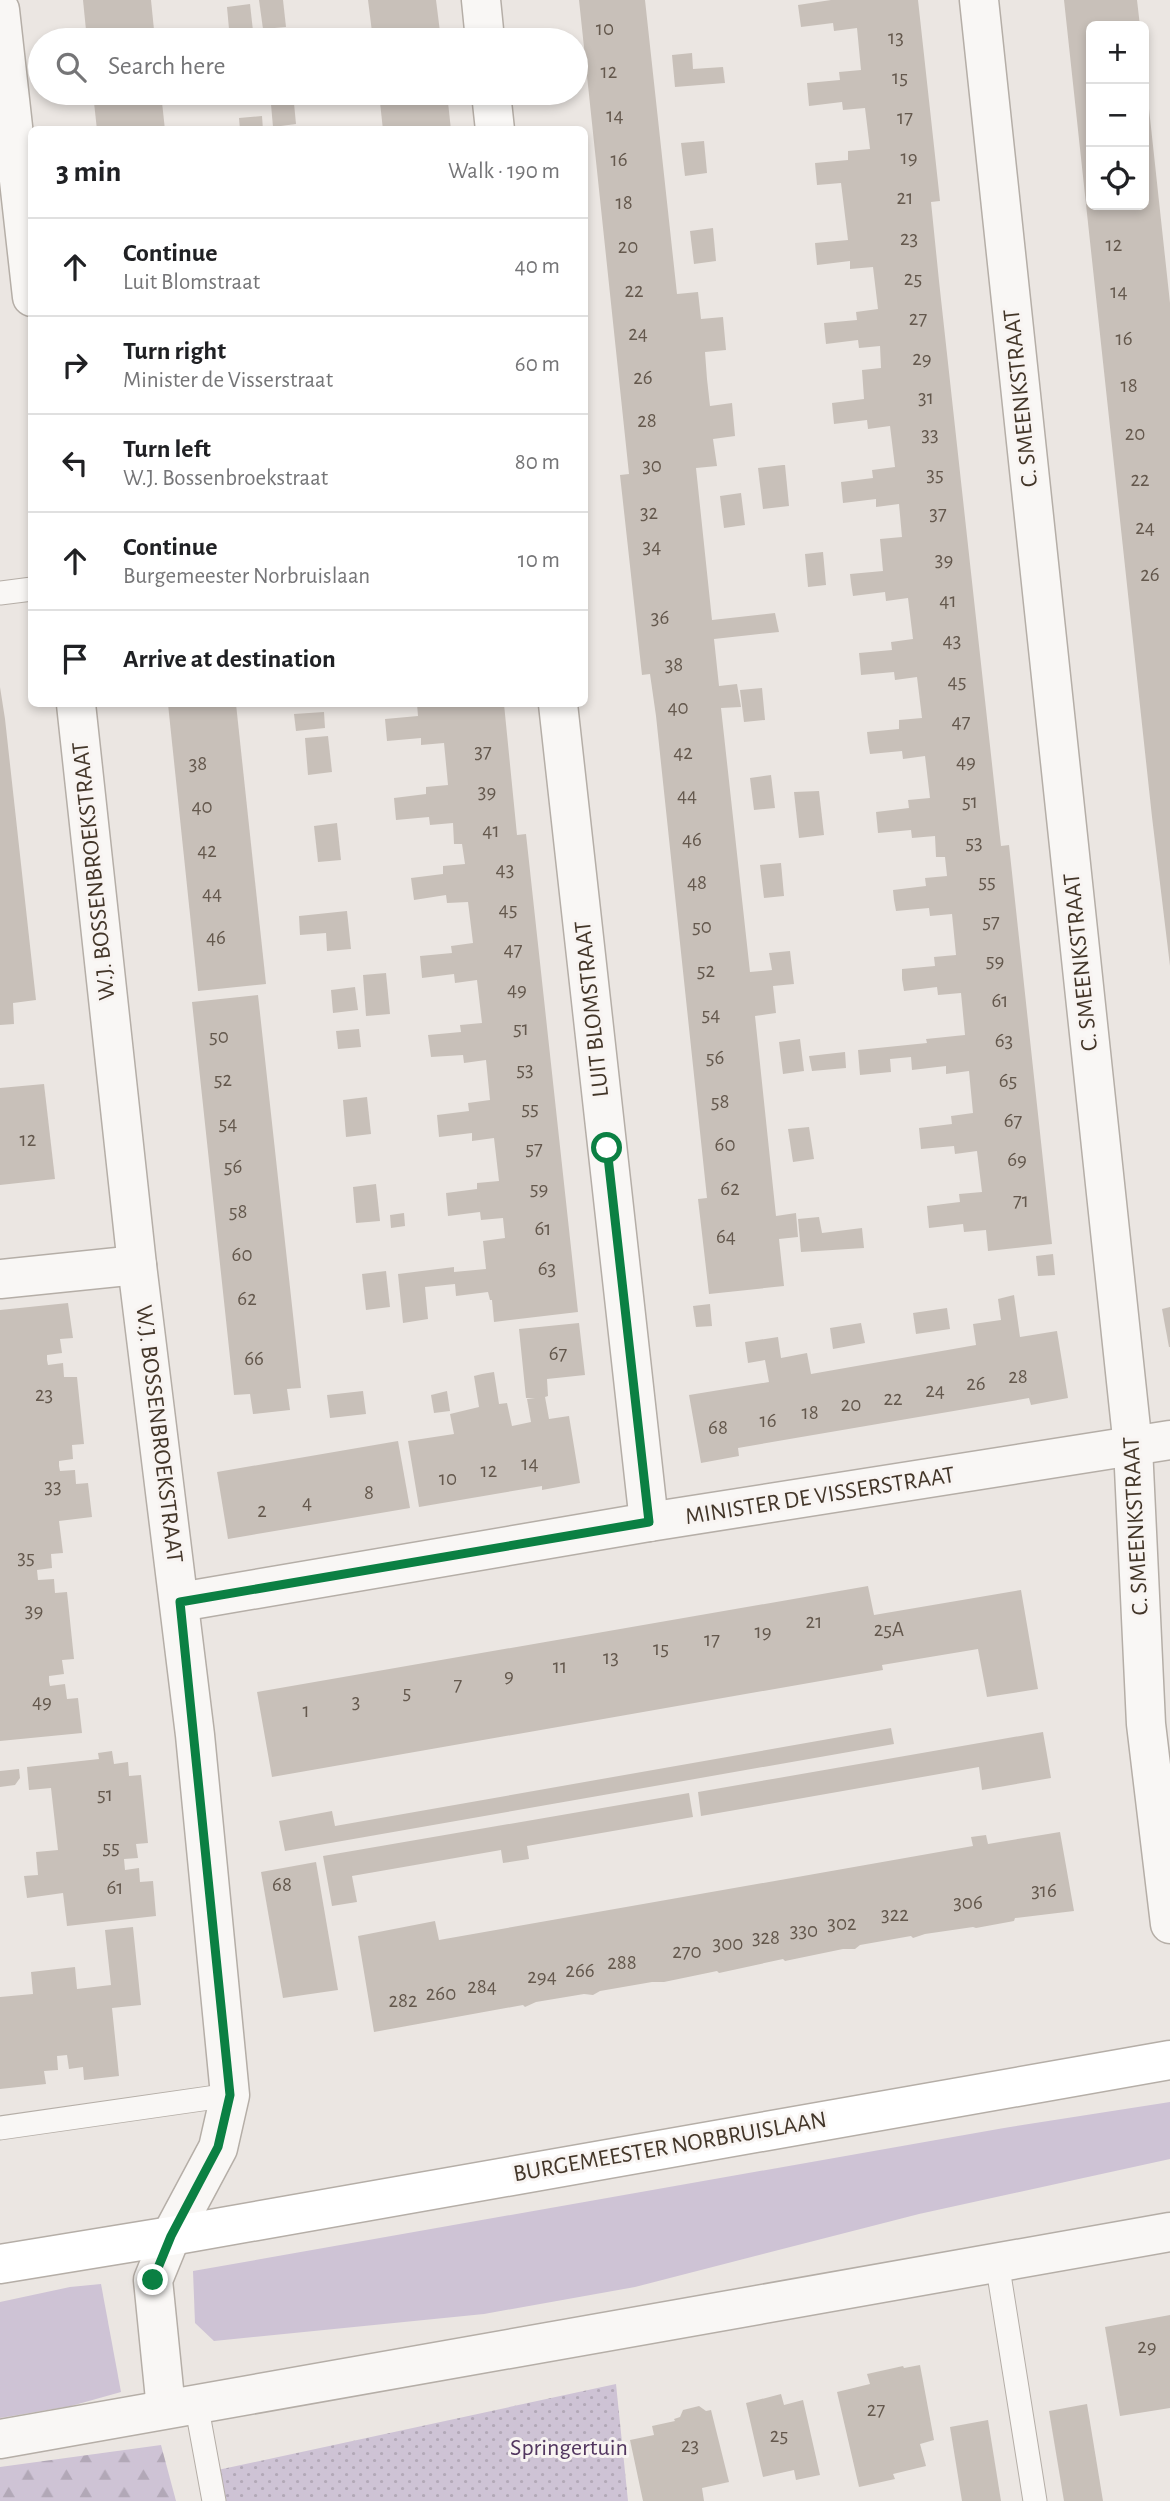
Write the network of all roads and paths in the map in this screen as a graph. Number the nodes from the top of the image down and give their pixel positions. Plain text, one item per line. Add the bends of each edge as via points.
1 (481, 0) edge
2 (979, 0) edge
3 (0, 10) edge
4 (484, 28) edge
5 (492, 105) edge
6 (495, 126) edge
7 (28, 262) edge
8 (28, 590) edge
9 (0, 593) edge
10 (76, 707) edge
11 (558, 707) edge
12 (137, 1265) junction
13 (0, 1279) edge
14 (1170, 1440) edge
15 (1133, 1447) junction
16 (649, 1522) junction
17 (180, 1602) junction
18 (1170, 1924) edge
19 (1170, 2060) edge
20 (230, 2095) junction
21 (0, 2128) edge
22 (1170, 2232) edge
23 (171, 2236) junction
24 (998, 2262) junction
25 (7, 2266) edge
26 (181, 2406) junction
27 (0, 2439) edge
28 (214, 2501) edge
29 (1035, 2501) edge

1 - 4 street
2 - 15 street, C. SMEENKSTRAAT
3 - 7 street
5 - 6 street
8 - 9 lane
10 - 12 street, W.J. BOSSENBROEKSTRAAT
11 - 16 street, LUIT BLOMSTRAAT
12 - 13 street
12 - 17 street, W.J. BOSSENBROEKSTRAAT
14 - 15 street, MINISTER DE VISSERSTRAAT
15 - 16 street, MINISTER DE VISSERSTRAAT
15 - 18 street, C. SMEENKSTRAAT via 1146,1724
16 - 17 street, MINISTER DE VISSERSTRAAT
17 - 20 street, W.J. BOSSENBROEKSTRAAT
19 - 23 main road, BURGEMEESTER NORBRUISLAAN
20 - 21 lane
20 - 23 street, W.J. BOSSENBROEKSTRAAT via 218,2147
22 - 24 street
23 - 25 main road, BURGEMEESTER NORBRUISLAAN
23 - 26 street via 153,2280
24 - 26 street
24 - 29 lane
26 - 27 street
26 - 28 lane

